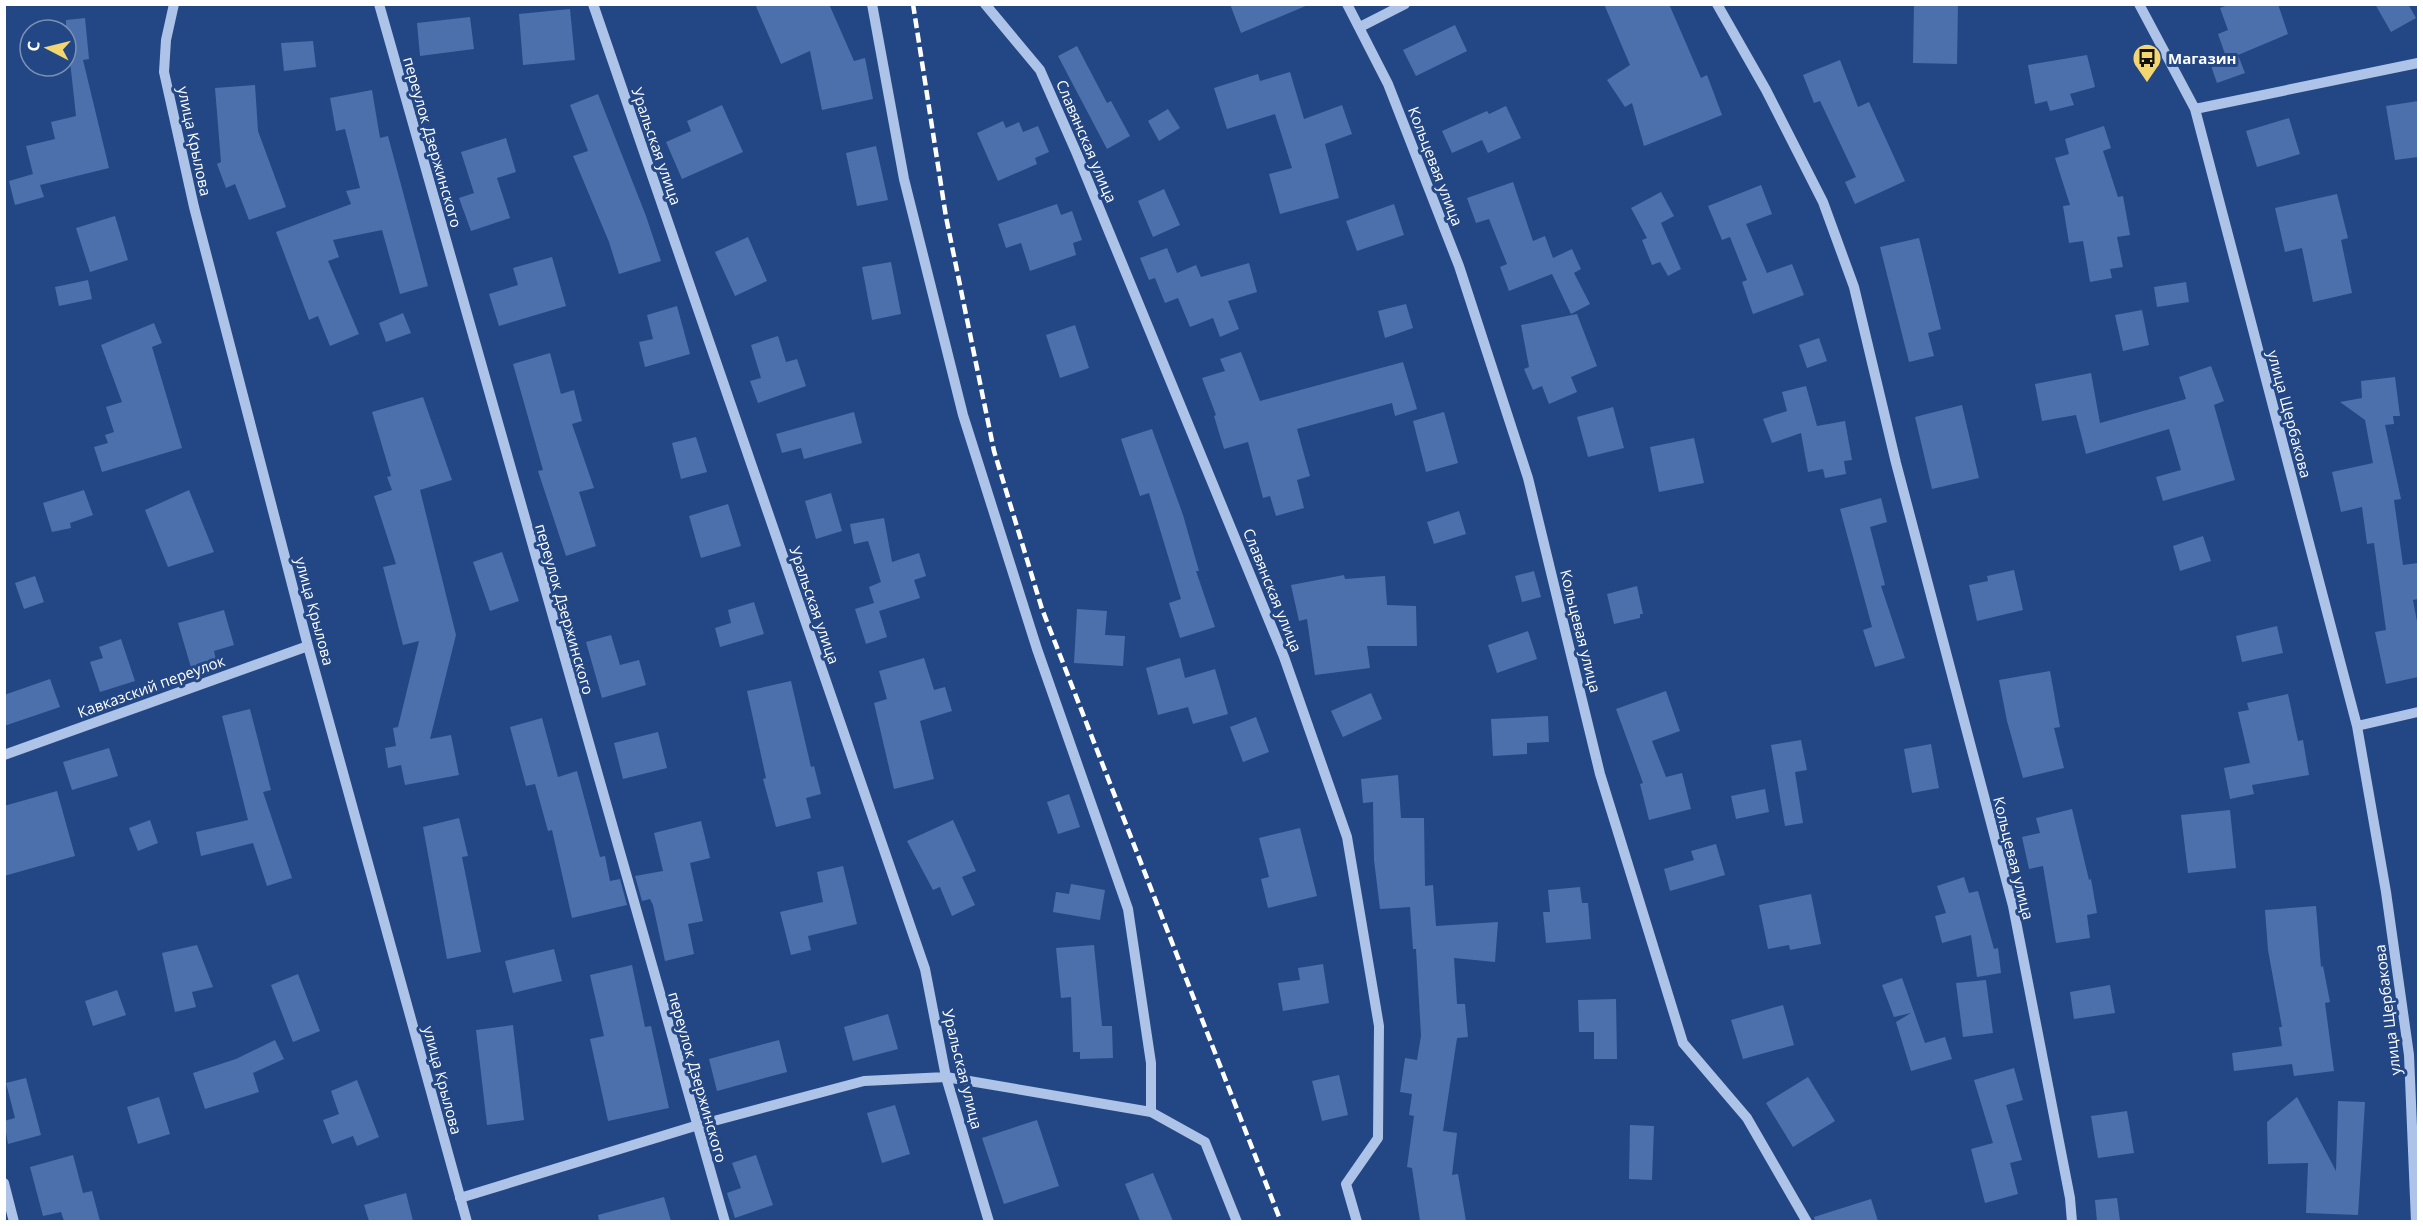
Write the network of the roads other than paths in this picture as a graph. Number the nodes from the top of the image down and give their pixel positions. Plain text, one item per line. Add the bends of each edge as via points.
1 (174, 4) edge
2 (379, 4) edge
3 (593, 4) edge
4 (872, 4) edge
5 (985, 4) edge
6 (1347, 4) edge
7 (1405, 4) edge
8 (1717, 4) edge
9 (2139, 4) edge
10 (1360, 27) junction
11 (2418, 63) edge
12 (2195, 109) junction
13 (308, 646) junction
14 (2418, 712) edge
15 (2357, 726) junction
16 (4, 755) edge
17 (2414, 1055) edge
18 (946, 1077) junction
19 (1151, 1112) junction
20 (695, 1126) junction
21 (4, 1183) edge
22 (460, 1198) junction
23 (14, 1221) edge
24 (467, 1221) edge
25 (725, 1221) edge
26 (989, 1221) edge
27 (1237, 1221) edge
28 (1357, 1221) edge
29 (1807, 1221) edge
30 (2072, 1221) edge
31 (2416, 1221) edge

1 - 13 street, улица Крылова via 164,72 194,207
2 - 20 street, переулок Дзержинского
3 - 18 street, Уральская улица via 925,969
4 - 19 street via 904,179 963,416 1037,649 1128,909 1151,1063
5 - 28 street, Славянская улица via 1040,70 1077,154 1284,657 1347,837 1379,1026 1378,1138 1346,1184
6 - 10 street, Кольцевая улица
7 - 10 street
8 - 30 street, Кольцевая улица via 1823,202 1854,287 1896,463 2013,906
9 - 12 street, улица Щербакова
10 - 29 street, Кольцевая улица via 1388,84 1459,266 1528,478 1600,774 1683,1043 1747,1118
11 - 12 street
12 - 15 street, улица Щербакова
13 - 16 street, Кавказский переулок
13 - 22 street, улица Крылова
14 - 15 street
15 - 17 street, улица Щербакова
17 - 31 street, улица Щербакова
18 - 19 street
18 - 20 street via 864,1081
18 - 26 street, Уральская улица
19 - 27 street via 1205,1142
20 - 22 street
20 - 25 street, переулок Дзержинского
21 - 23 street
22 - 24 street, улица Крылова

